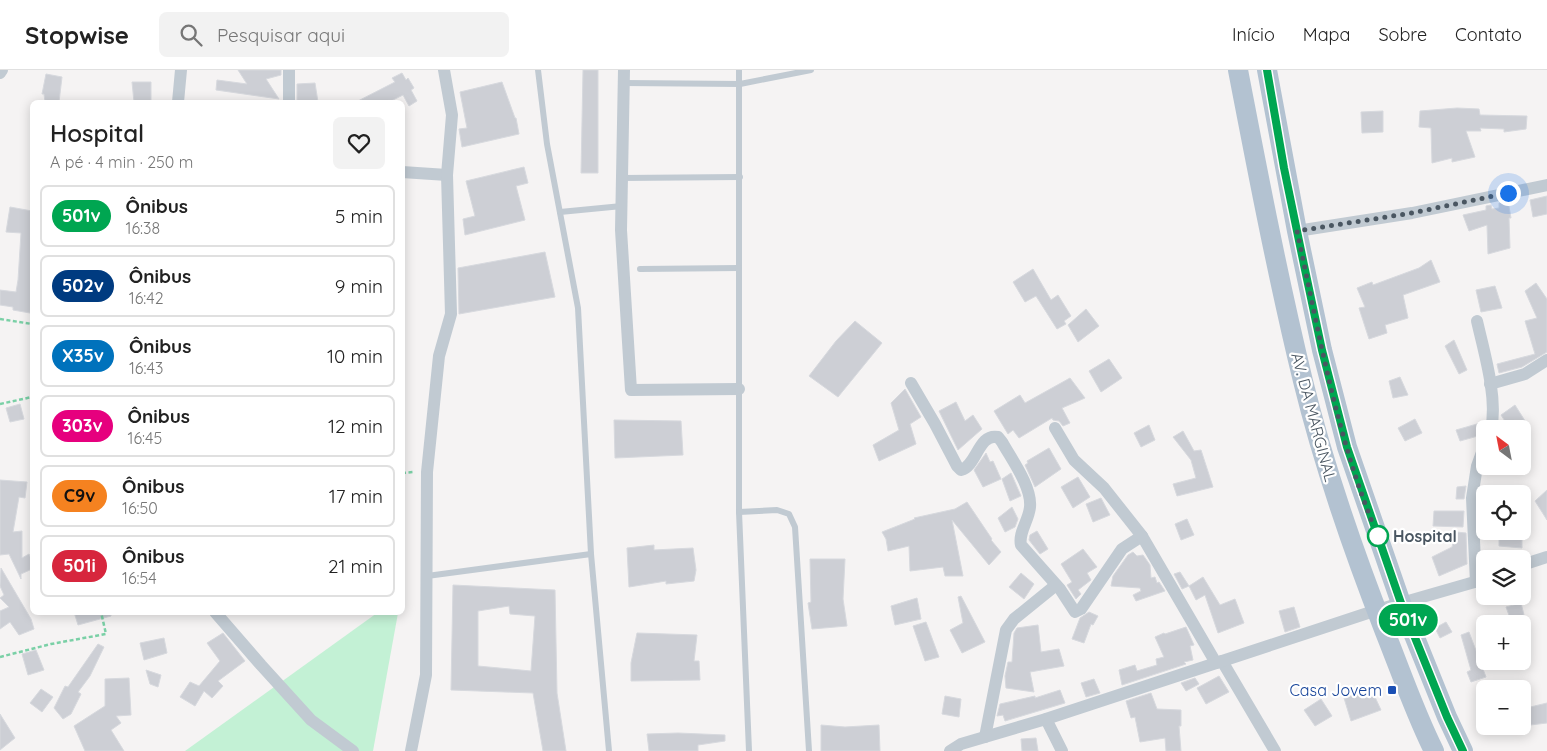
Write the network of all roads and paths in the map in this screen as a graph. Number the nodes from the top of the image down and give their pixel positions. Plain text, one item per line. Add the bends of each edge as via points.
1 (181, 70) edge
2 (289, 70) edge
3 (444, 70) edge
4 (538, 70) edge
5 (624, 70) edge
6 (740, 70) edge
7 (811, 70) edge
8 (1238, 70) edge
9 (1267, 70) edge
10 (624, 83) junction
11 (740, 84) junction
12 (178, 100) edge
13 (289, 100) edge
14 (405, 172) edge
15 (447, 175) junction
16 (740, 177) junction
17 (622, 178) junction
18 (1547, 185) edge
19 (622, 206) junction
20 (560, 212) junction
21 (1297, 231) junction
22 (740, 268) junction
23 (640, 269) dead end
24 (0, 319) edge
25 (1477, 321) dead end
26 (30, 324) edge
27 (1547, 360) edge
28 (910, 383) dead end
29 (1490, 384) junction
30 (739, 389) junction
31 (30, 397) edge
32 (0, 404) edge
33 (1492, 420) edge
34 (1055, 428) dead end
35 (1476, 472) edge
36 (739, 512) junction
37 (1142, 536) junction
38 (1478, 550) edge
39 (591, 554) junction
40 (1547, 557) edge
41 (1531, 563) edge
42 (427, 576) junction
43 (1476, 581) edge
44 (1056, 585) junction
45 (1401, 603) junction
46 (1377, 610) junction
47 (102, 615) edge
48 (218, 615) edge
49 (0, 657) edge
50 (1219, 662) junction
51 (1046, 719) junction
52 (985, 737) junction
53 (353, 751) edge
54 (411, 751) edge
55 (609, 751) edge
56 (749, 751) edge
57 (809, 751) edge
58 (950, 751) edge
59 (1062, 751) edge
60 (1275, 751) edge
61 (1434, 751) edge
62 (1463, 751) edge

1 - 12 street
2 - 13 street
3 - 15 street via 452,115
4 - 20 lane
5 - 10 street
6 - 11 lane
7 - 11 lane
8 - 46 main road, AV. DA MARGINAL via 1271,243 1303,382 1330,477
9 - 21 main road, AV. DA MARGINAL
10 - 11 lane
10 - 17 street
11 - 16 lane
14 - 15 street
15 - 42 street via 451,314 439,356 427,472
16 - 17 lane
16 - 22 lane
17 - 19 street
18 - 21 street via 1412,213
19 - 20 lane
19 - 30 street via 631,390
20 - 39 lane via 578,308
21 - 45 main road, AV. DA MARGINAL via 1347,447
22 - 23 lane
22 - 30 lane
24 - 26 path
25 - 29 street
27 - 29 street via 1526,374
28 - 44 street via 961,470 967,468 989,437 998,437 1002,442 1027,488 1030,500 1020,543
29 - 33 street
30 - 36 lane
31 - 32 path
34 - 37 street via 1074,460 1104,488
35 - 38 street via 1472,498
36 - 56 lane
36 - 57 lane via 777,510 789,514 795,526
37 - 44 street via 1122,549 1078,612 1073,610
37 - 50 street
39 - 42 lane
39 - 55 lane
40 - 41 street
42 - 54 street via 426,675
43 - 45 street
44 - 52 street via 1014,619 1006,630
45 - 46 street
45 - 62 main road, AV. DA MARGINAL
46 - 50 street
46 - 61 main road, AV. DA MARGINAL
47 - 49 path via 106,634
48 - 53 street via 311,720
50 - 51 street
50 - 60 street
51 - 52 street
51 - 59 street
52 - 58 street

